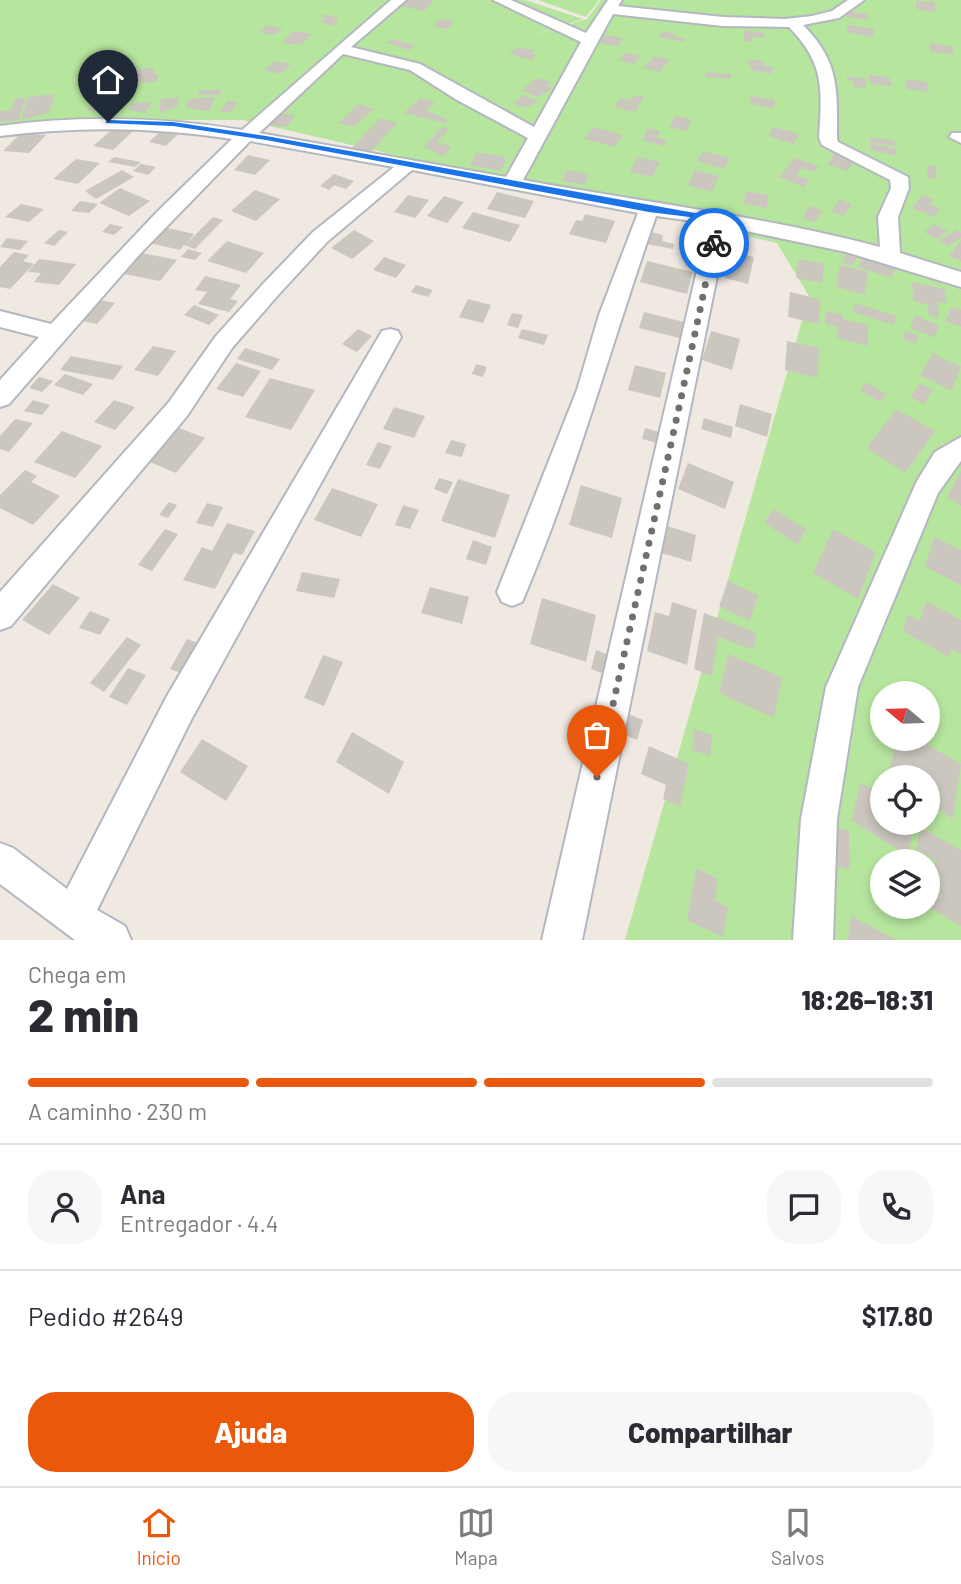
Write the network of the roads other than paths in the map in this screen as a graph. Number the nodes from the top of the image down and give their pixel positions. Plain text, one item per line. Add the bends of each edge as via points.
1 (399, 0) edge
2 (500, 0) edge
3 (857, 0) edge
4 (612, 5) edge
5 (792, 22) junction
6 (589, 40) junction
7 (340, 49) junction
8 (8, 130) edge
9 (245, 135) junction
10 (539, 137) junction
11 (0, 153) edge
12 (408, 164) junction
13 (512, 183) junction
14 (649, 209) junction
15 (719, 218) junction
16 (890, 254) junction
17 (961, 280) edge
18 (0, 319) edge
19 (55, 333) junction
20 (390, 337) dead end
21 (0, 397) edge
22 (961, 448) edge
23 (512, 592) dead end
24 (0, 615) edge
25 (0, 860) edge
26 (73, 918) junction
27 (111, 940) edge
28 (562, 940) edge
29 (813, 940) edge

1 - 7 street
2 - 6 street
3 - 5 street via 834,15
4 - 5 street via 679,17
4 - 6 street
5 - 16 street via 825,59 831,145 899,177 900,188 888,217
6 - 10 street
7 - 9 street
7 - 10 street via 415,67
8 - 9 street via 133,121
8 - 11 street
9 - 12 street
9 - 19 street
10 - 13 street
12 - 13 street
12 - 24 street via 320,236 271,289 224,342 178,409
13 - 14 street
14 - 15 street
14 - 23 street via 610,315 589,390
15 - 16 street
15 - 28 street
16 - 17 street
18 - 19 street
19 - 21 street
20 - 26 street via 179,708
22 - 29 street via 940,465 926,489 842,687 819,819
25 - 26 street
26 - 27 street

